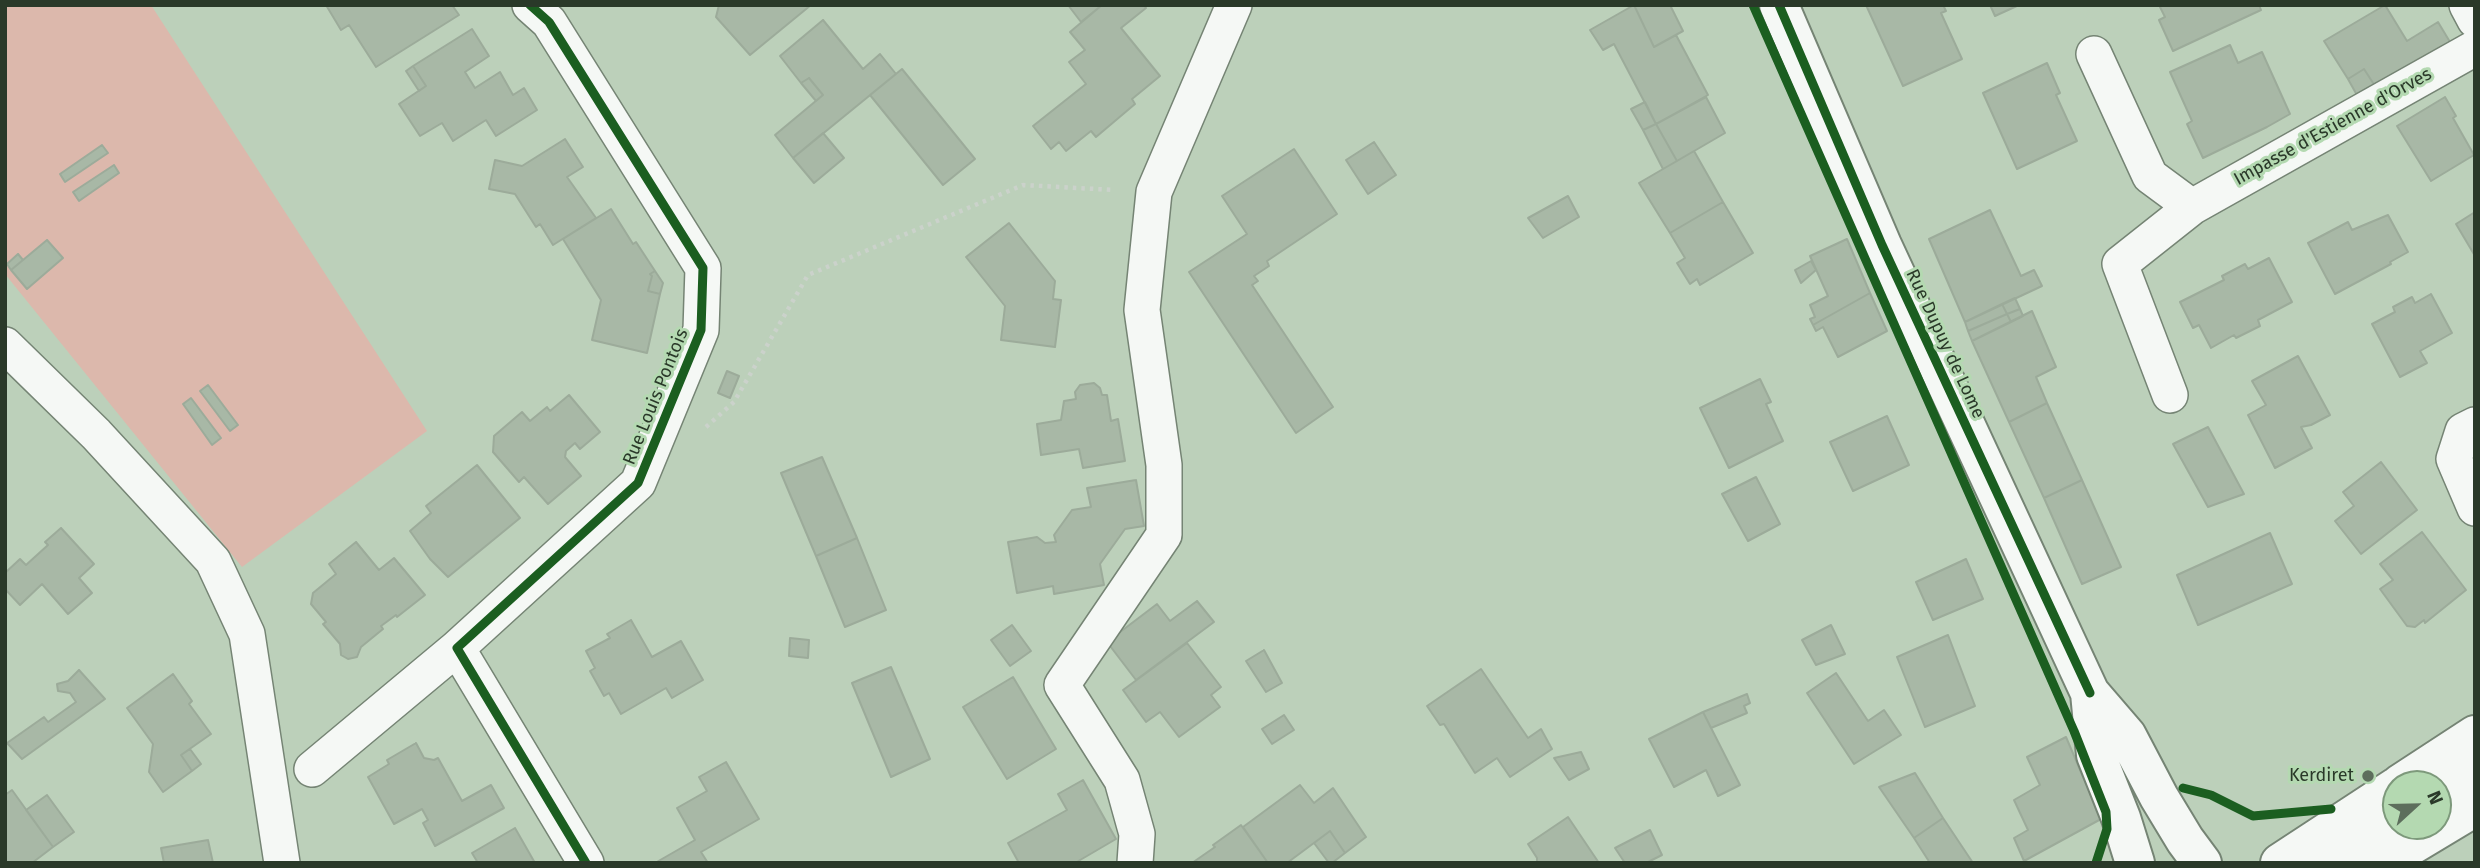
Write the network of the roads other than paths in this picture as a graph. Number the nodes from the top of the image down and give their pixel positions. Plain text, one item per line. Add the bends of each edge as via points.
1 (1234, 5) edge
2 (1779, 5) edge
3 (2466, 5) edge
4 (549, 11) edge
5 (2475, 20) edge
6 (2475, 48) edge
7 (2094, 54) dead end
8 (2192, 207) junction
9 (5, 345) edge
10 (2170, 395) dead end
11 (2475, 425) edge
12 (2475, 508) edge
13 (457, 648) junction
14 (2090, 693) junction
15 (2475, 735) edge
16 (312, 769) dead end
17 (2421, 770) edge
18 (2475, 775) edge
19 (2452, 789) edge
20 (2382, 796) edge
21 (2475, 807) edge
22 (2382, 833) edge
23 (282, 863) edge
24 (586, 863) edge
25 (1135, 863) edge
26 (2135, 863) edge
27 (2202, 863) edge
28 (2280, 863) edge
29 (2333, 863) edge
30 (2382, 863) edge

1 - 25 street via 1154,192 1142,310 1164,465 1164,535 1062,685 1122,780 1137,834
2 - 14 street, Rue Dupuy de Lome via 1882,245
3 - 5 street
4 - 13 street, Rue Louis Pontois via 703,268 701,330 638,483
6 - 8 street, Impasse d'Estienne d'Orves
7 - 8 street via 2150,176
8 - 10 street, Impasse d'Estienne d'Orves via 2120,264
9 - 23 street via 96,434 213,561 247,634
11 - 12 street via 2463,431 2454,459
13 - 16 street, Rue Louis Pontois
13 - 24 street
14 - 26 street, Rue Dupuy de Lome via 2096,755
14 - 27 street, Rue Dupuy de Lome via 2127,736
15 - 17 street
18 - 19 street
20 - 28 street
21 - 30 street
22 - 29 street

